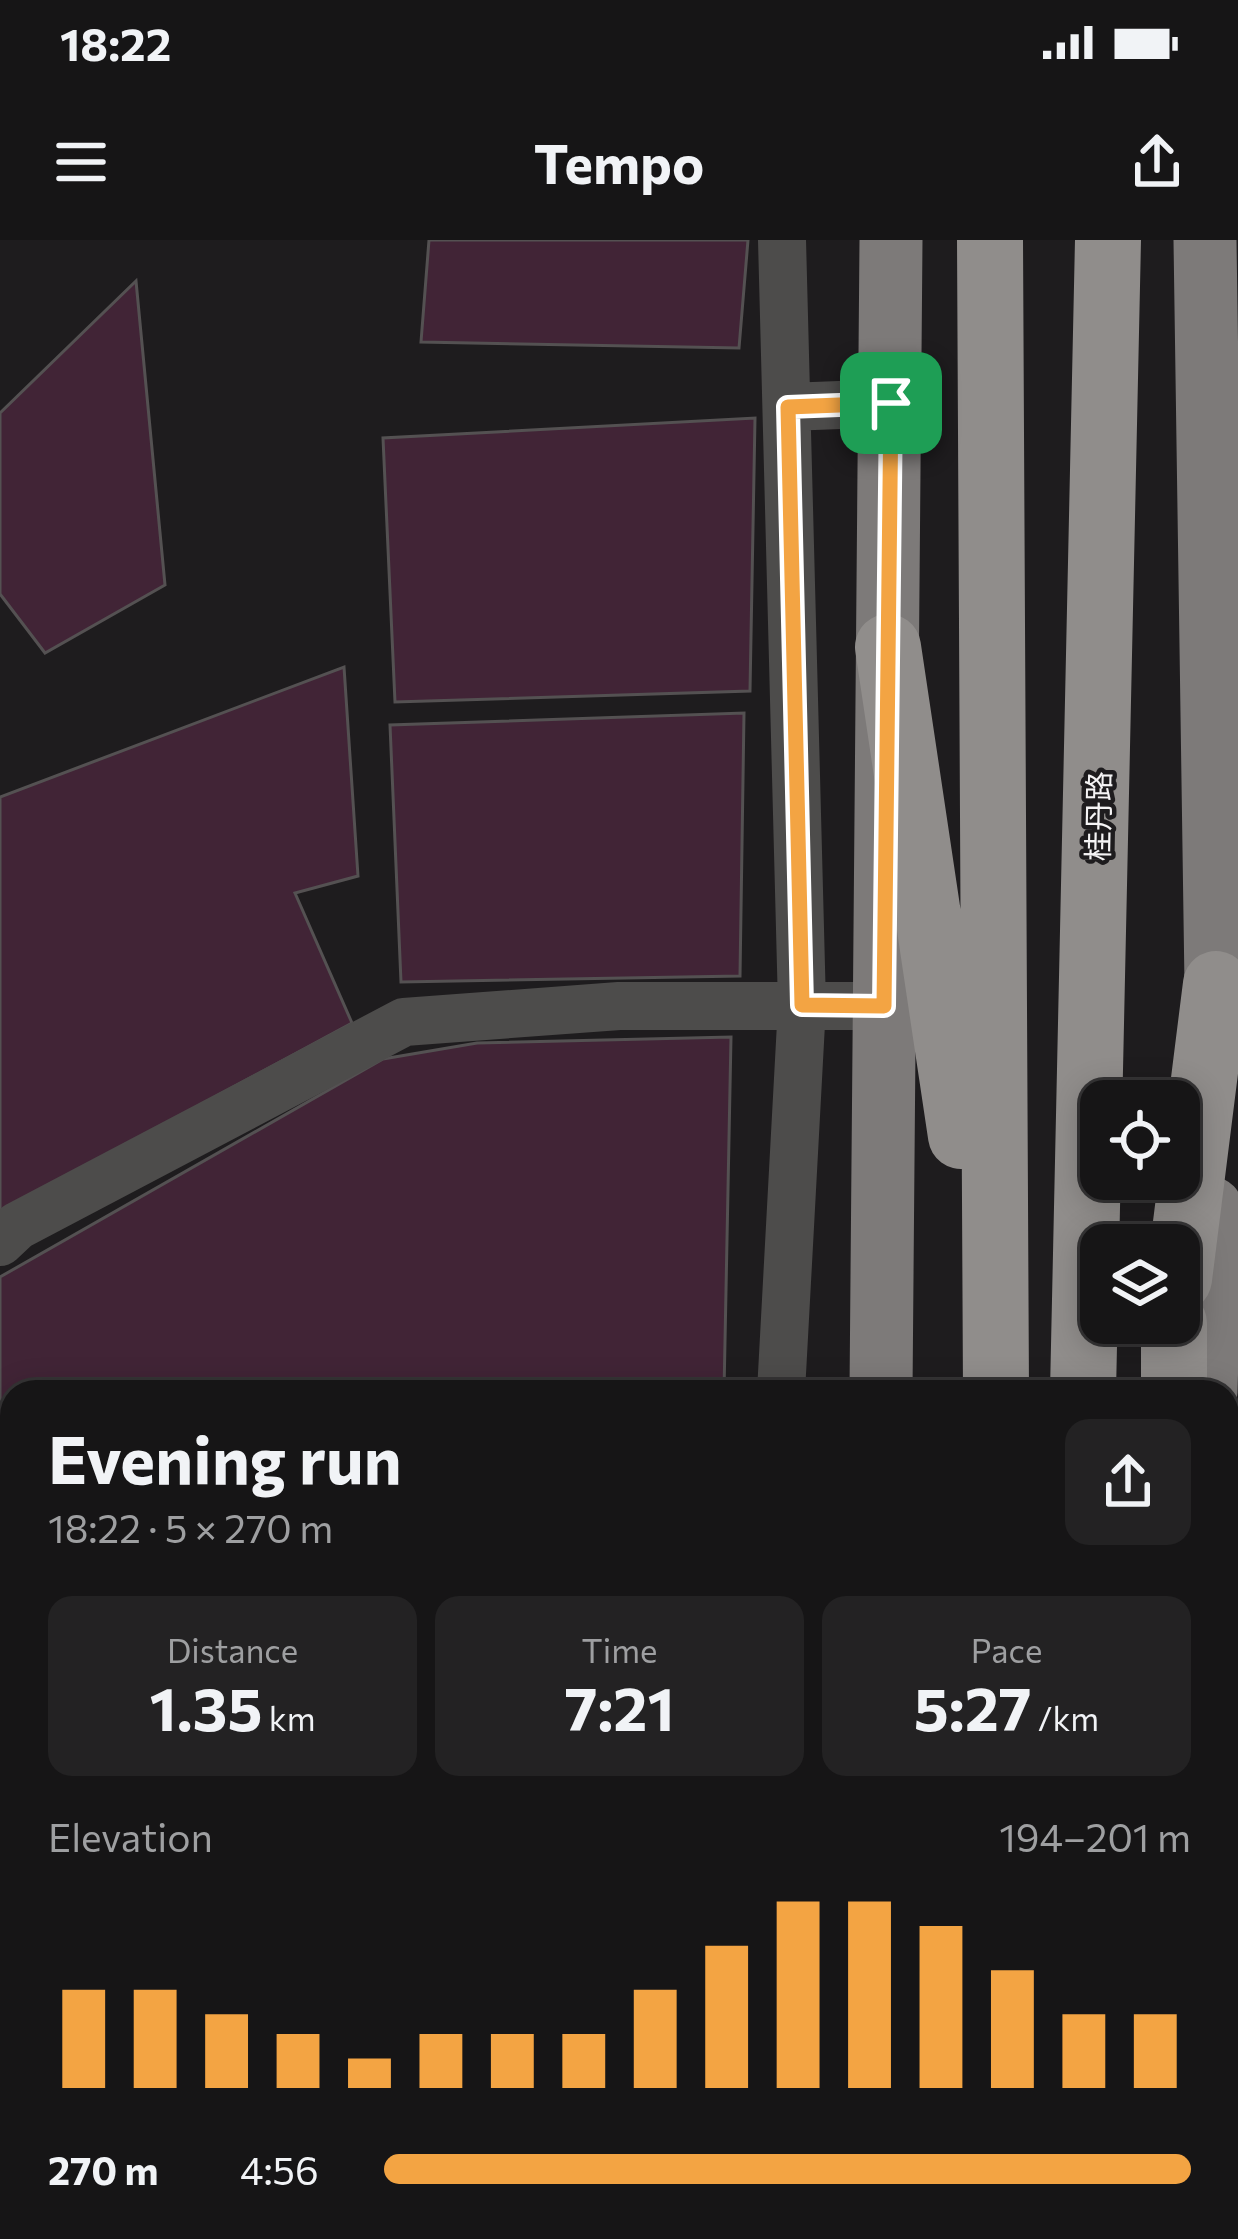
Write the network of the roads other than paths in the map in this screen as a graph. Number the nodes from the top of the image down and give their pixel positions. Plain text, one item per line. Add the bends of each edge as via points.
1 (782, 240) edge
2 (890, 240) edge
3 (990, 240) edge
4 (1108, 240) edge
5 (1205, 240) edge
6 (891, 403) junction
7 (788, 407) junction
8 (888, 647) junction
9 (802, 1005) junction
10 (884, 1006) junction
11 (1227, 1012) edge
12 (1189, 1224) edge
13 (0, 1242) edge
14 (1174, 1344) edge
15 (782, 1380) edge
16 (881, 1380) edge
17 (995, 1380) edge
18 (996, 1380) edge
19 (1083, 1380) edge
20 (1174, 1380) edge
21 (1207, 1380) edge

1 - 7 street
2 - 6 main road
3 - 18 highway
4 - 19 highway, 桂丹路
5 - 11 main road
6 - 7 street
6 - 8 main road
7 - 9 street
8 - 10 main road
8 - 17 highway
9 - 10 street
9 - 13 street via 619,1006 404,1022
9 - 15 street
10 - 16 main road
11 - 12 highway
11 - 21 main road
14 - 20 highway

